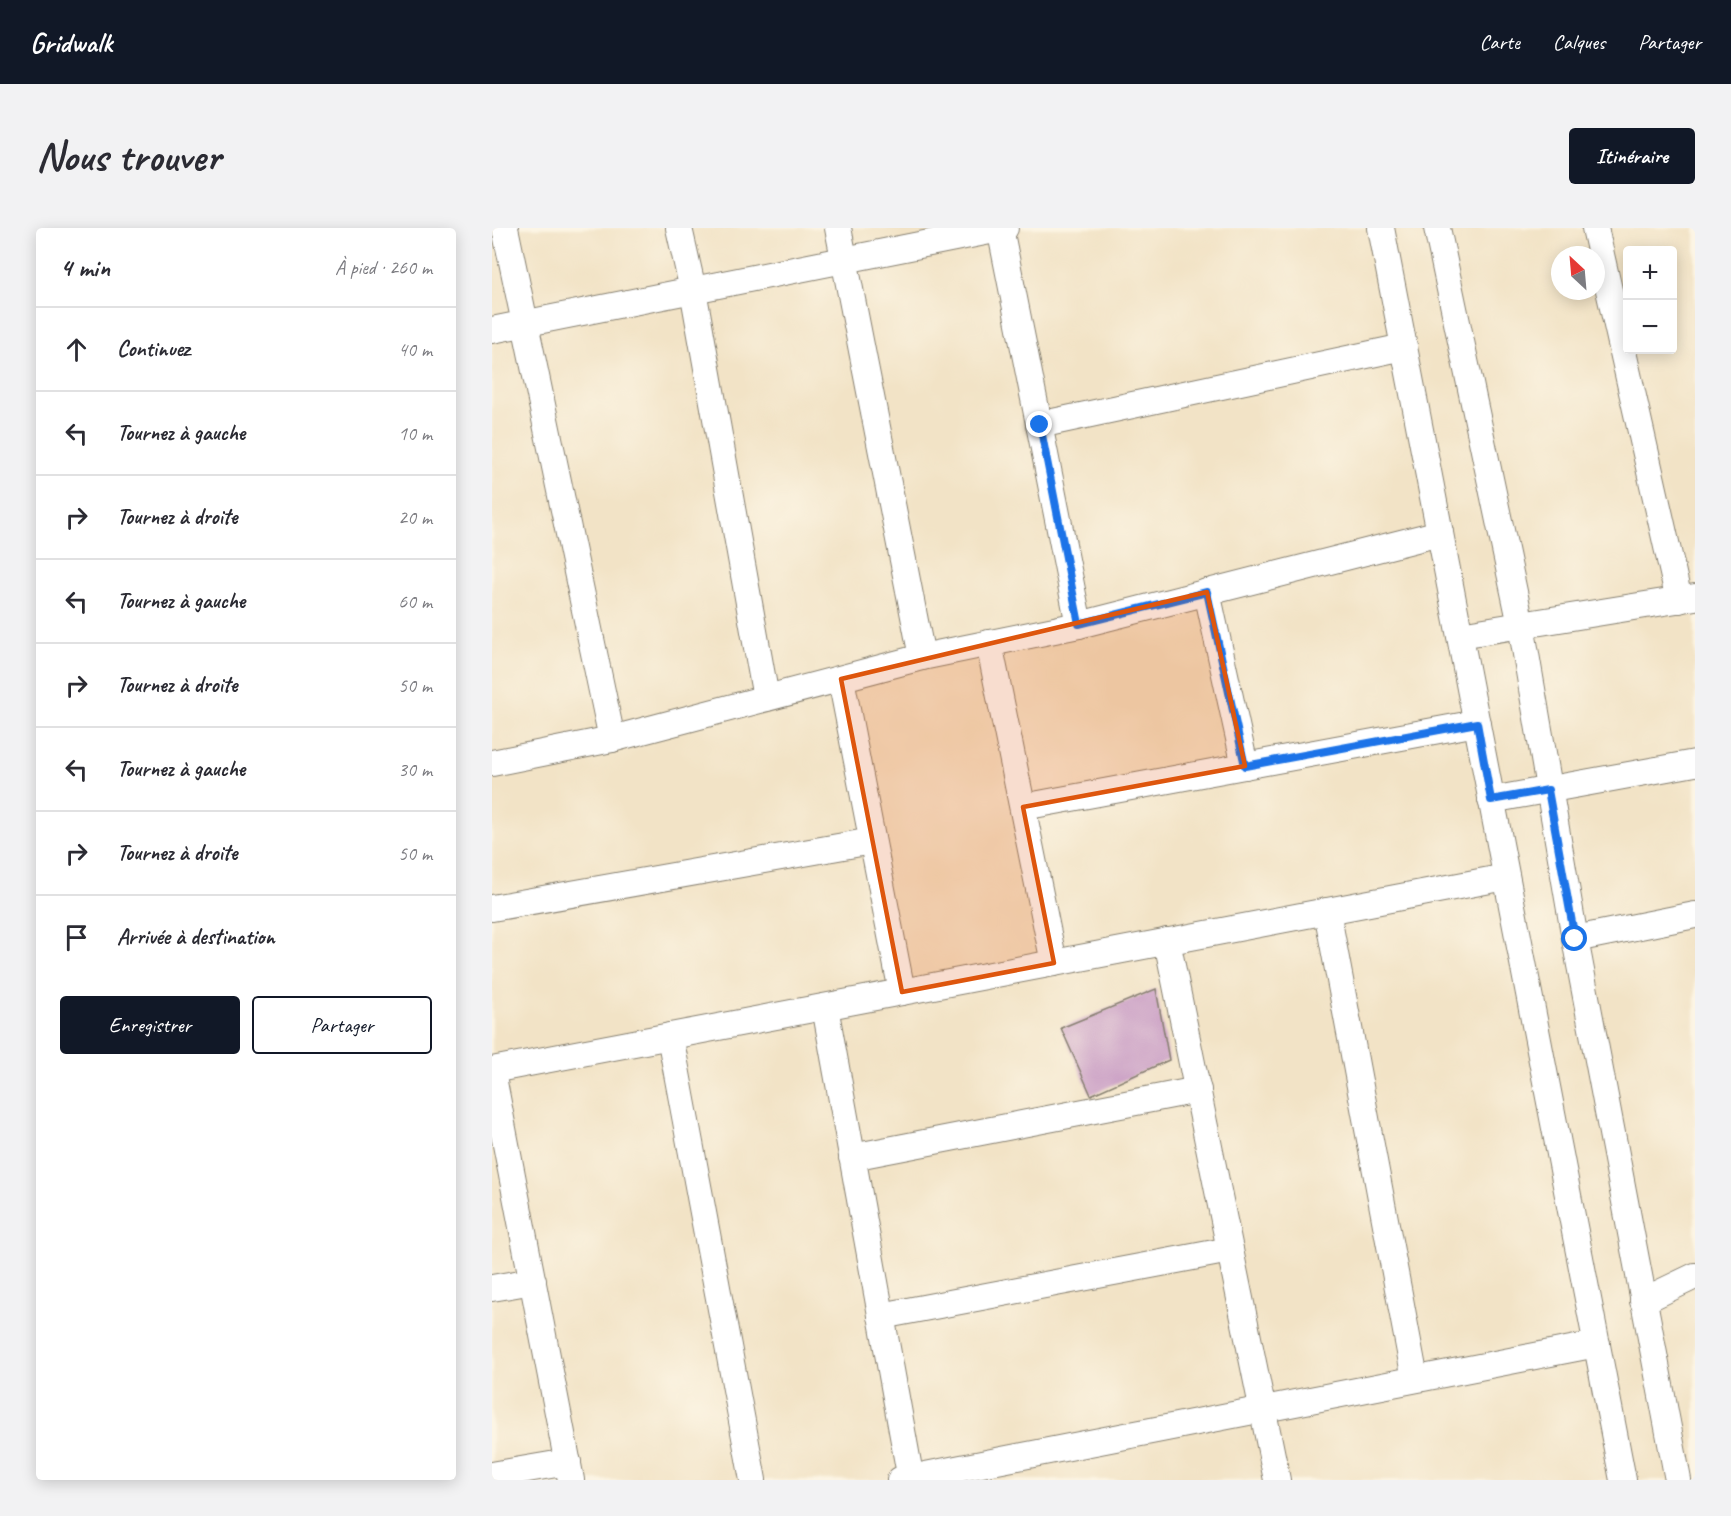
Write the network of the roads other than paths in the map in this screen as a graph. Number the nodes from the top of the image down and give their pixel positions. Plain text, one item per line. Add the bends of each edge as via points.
1 (505, 228) edge
2 (680, 228) edge
3 (838, 228) edge
4 (1002, 228) edge
5 (1381, 228) edge
6 (1437, 228) edge
7 (1595, 228) edge
8 (844, 260) junction
9 (693, 290) junction
10 (525, 324) junction
11 (492, 330) edge
12 (1404, 346) junction
13 (1040, 425) junction
14 (1440, 533) junction
15 (1207, 592) junction
16 (1687, 598) edge
17 (1079, 624) junction
18 (1521, 625) junction
19 (1460, 635) junction
20 (989, 643) junction
21 (922, 657) junction
22 (841, 679) junction
23 (766, 698) junction
24 (1477, 723) junction
25 (612, 739) junction
26 (492, 763) edge
27 (1695, 763) edge
28 (1245, 766) junction
29 (1548, 790) junction
30 (1491, 800) junction
31 (1023, 807) junction
32 (872, 841) junction
33 (1506, 877) junction
34 (492, 908) edge
35 (1327, 911) junction
36 (1695, 915) edge
37 (1575, 939) junction
38 (1167, 941) junction
39 (1054, 963) junction
40 (902, 992) junction
41 (825, 1006) junction
42 (670, 1036) junction
43 (492, 1071) edge
44 (1198, 1090) junction
45 (852, 1157) junction
46 (1230, 1250) junction
47 (1695, 1276) edge
48 (533, 1281) junction
49 (492, 1288) edge
50 (1643, 1301) junction
51 (881, 1316) junction
52 (1597, 1344) junction
53 (1415, 1380) junction
54 (1263, 1409) junction
55 (570, 1471) edge
56 (492, 1476) edge
57 (907, 1479) edge
58 (753, 1480) edge
59 (1277, 1480) edge
60 (1623, 1480) edge
61 (1678, 1480) edge

1 - 10 street
2 - 9 street
3 - 8 street
4 - 8 street
4 - 13 street
5 - 12 street
6 - 18 street
7 - 16 street
8 - 9 street
8 - 21 street
9 - 10 street
9 - 23 street
10 - 11 street
10 - 25 street
12 - 13 street
12 - 14 street
13 - 17 street
14 - 15 street
14 - 19 street
15 - 17 street
15 - 28 street
16 - 18 street
17 - 20 street
18 - 19 street
18 - 29 street
19 - 24 street
20 - 21 street
20 - 31 street
21 - 22 street
22 - 23 street
22 - 32 street
23 - 25 street
24 - 28 street
24 - 30 street
25 - 26 street
27 - 29 street
28 - 31 street
29 - 30 street
29 - 37 street
30 - 33 street
31 - 39 street
32 - 34 street
32 - 40 street
33 - 35 street
33 - 52 street
35 - 38 street
35 - 53 street
36 - 37 street
37 - 50 street
38 - 39 street
38 - 44 street
39 - 40 street
40 - 41 street
41 - 42 street
41 - 45 street
42 - 43 street
42 - 58 street
43 - 48 street
44 - 45 street
44 - 46 street
45 - 51 street
46 - 51 street
46 - 54 street
47 - 50 street
48 - 49 street
48 - 55 street
50 - 61 street
51 - 57 street
52 - 53 street
52 - 60 street
53 - 54 street
54 - 57 street
54 - 59 street
55 - 56 street

